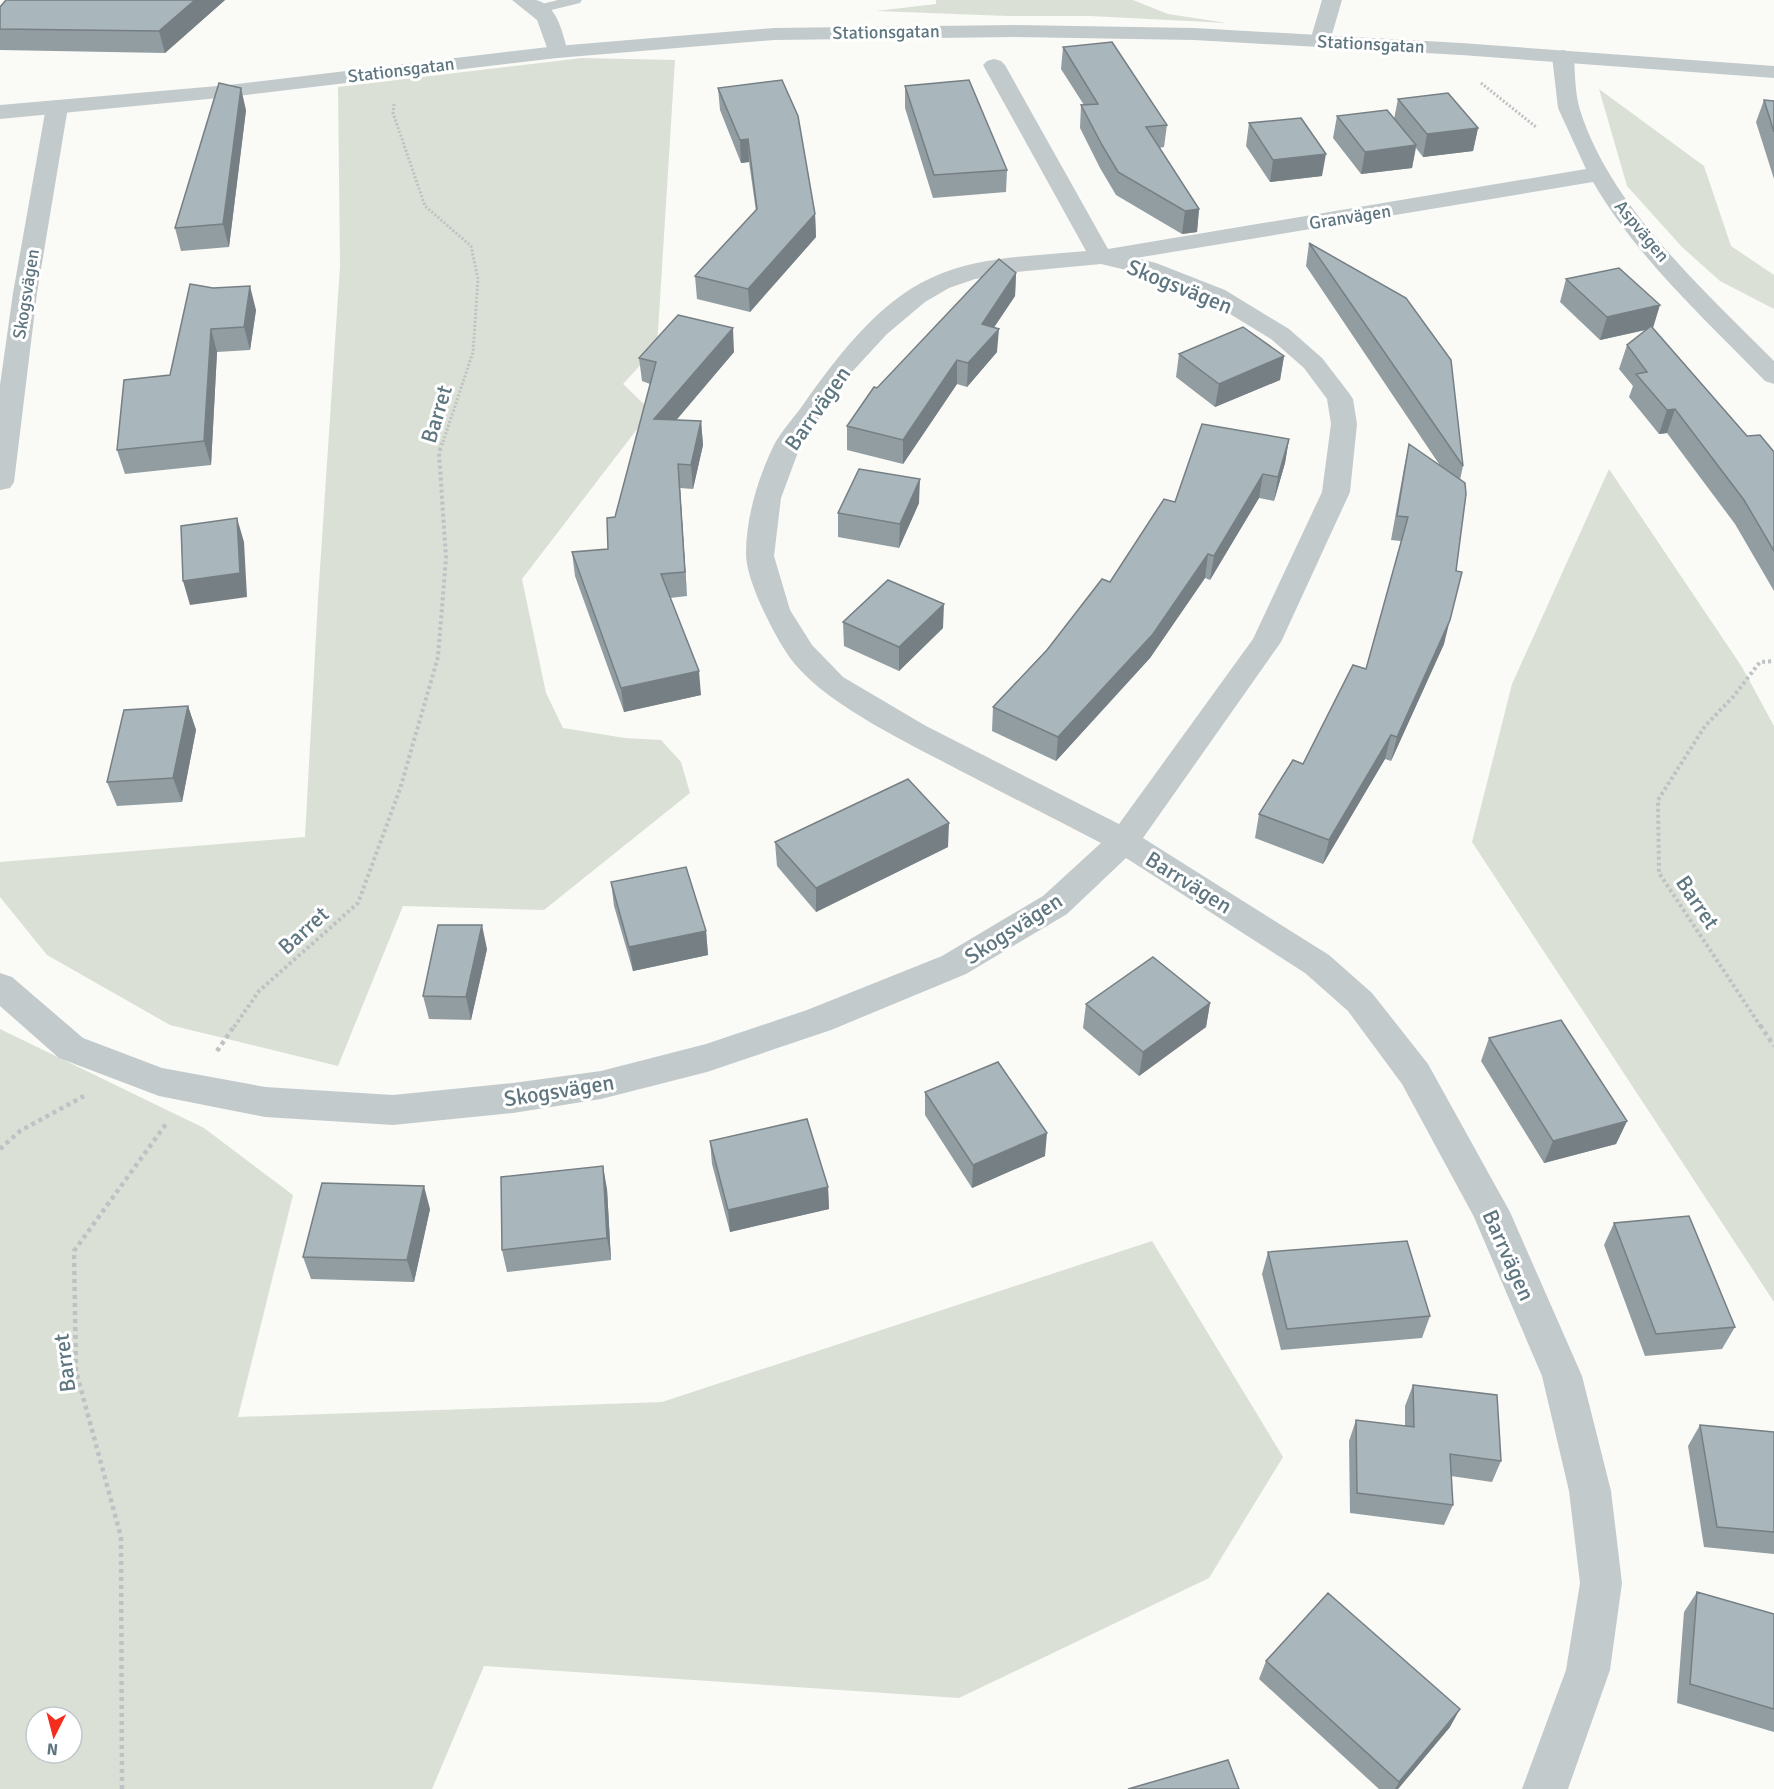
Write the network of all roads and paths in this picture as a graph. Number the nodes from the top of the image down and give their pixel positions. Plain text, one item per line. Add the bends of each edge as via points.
1 (575, 0) edge
2 (1332, 0) edge
3 (530, 4) edge
4 (1320, 41) junction
5 (1461, 49) junction
6 (557, 52) junction
7 (1563, 56) junction
8 (994, 65) dead end
9 (395, 71) junction
10 (1774, 72) edge
11 (57, 107) junction
12 (0, 112) edge
13 (1536, 127) dead end
14 (1599, 174) junction
15 (1101, 256) junction
16 (1774, 376) edge
17 (0, 482) edge
18 (1774, 661) edge
19 (1124, 841) junction
20 (0, 986) edge
21 (1774, 1046) edge
22 (129, 1071) junction
23 (191, 1089) junction
24 (0, 1149) edge
25 (122, 1789) edge
26 (1545, 1789) edge

1 - 3 lane
2 - 4 street
3 - 6 street via 549,21
4 - 5 street, Stationsgatan
4 - 6 street, Stationsgatan via 1100,32 927,31 774,34
5 - 7 street, Stationsgatan
5 - 13 path via 1482,87
6 - 9 street, Stationsgatan
7 - 10 street, Stationsgatan
7 - 14 street, Aspvägen via 1570,113
8 - 15 street, Skogsvägen
9 - 11 street, Stationsgatan
9 - 23 path, Barret via 393,112 424,206 471,246 478,279 473,352 439,453 446,558 438,657 400,789 358,903 259,991
11 - 12 street, Stationsgatan
11 - 17 street, Skogsvägen via 25,293
14 - 15 street, Granvägen
14 - 16 street, Aspvägen via 1639,231
15 - 19 street, Skogsvägen via 1147,268 1216,295 1280,334 1313,363 1340,399 1344,424 1336,492 1266,642
15 - 19 street, Barrvägen via 970,273 940,283 916,297 878,329 841,369 788,444 767,498 760,556 776,610 801,652 832,684 915,734
18 - 21 path, Barret via 1760,662 1705,726 1658,800 1659,873
19 - 23 street, Skogsvägen via 1055,905 954,965 819,1020 707,1058 601,1085 393,1110 265,1102
19 - 26 street, Barrvägen via 1317,964 1360,1002 1415,1074 1491,1212 1562,1376 1590,1491 1600,1583 1588,1670
20 - 22 street, Skogsvägen via 71,1048
22 - 23 street, Skogsvägen
22 - 24 path via 20,1131
23 - 25 path, Barret via 74,1251 76,1371 122,1537

